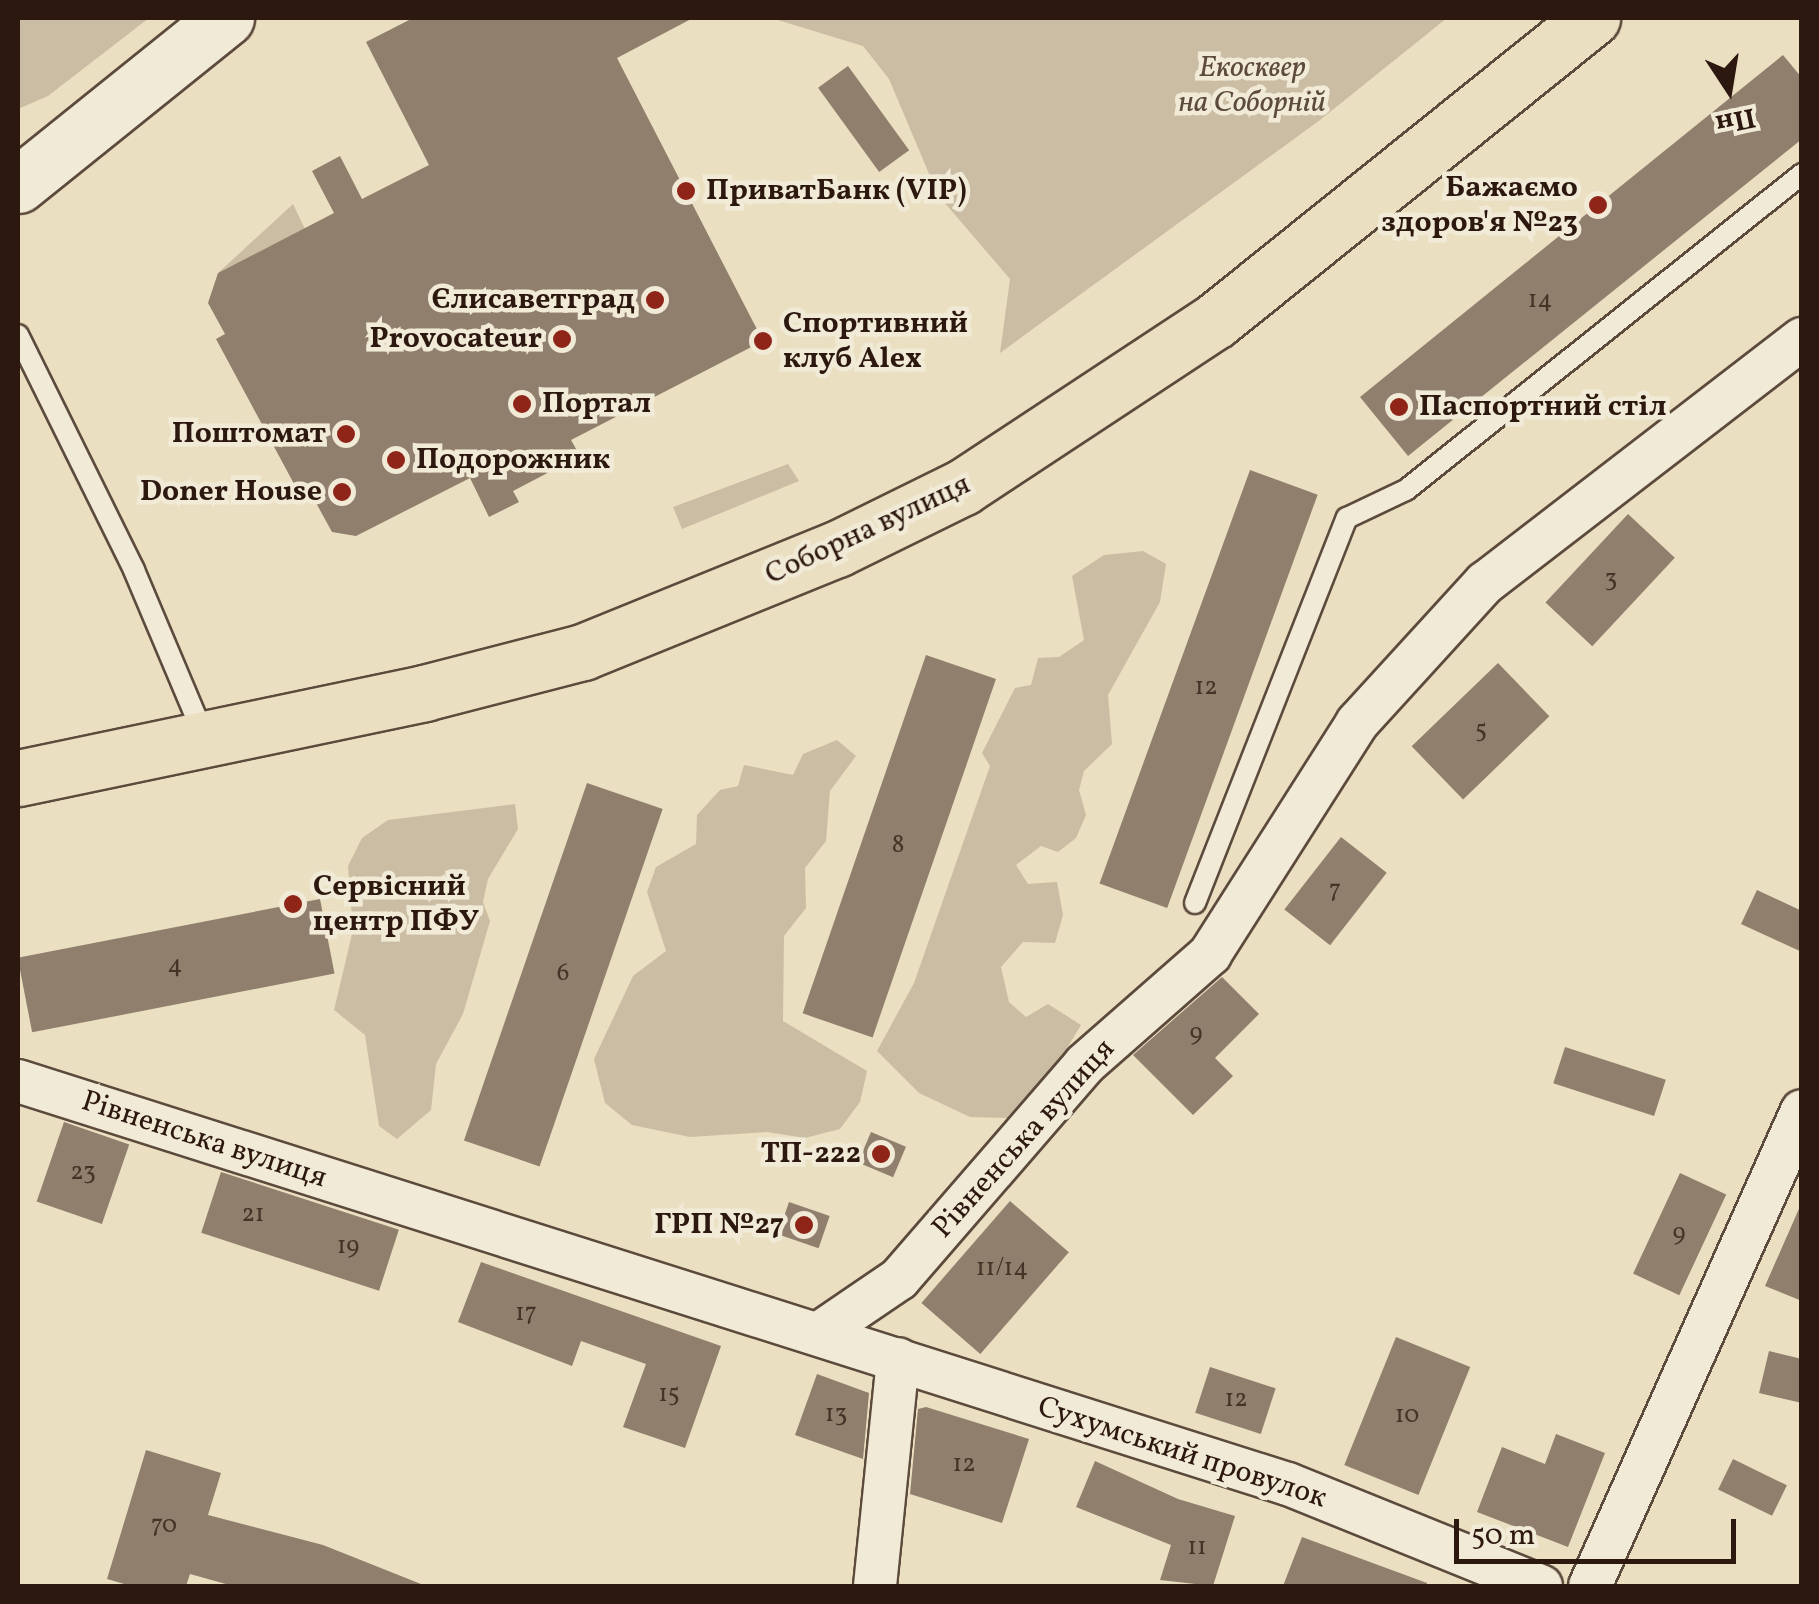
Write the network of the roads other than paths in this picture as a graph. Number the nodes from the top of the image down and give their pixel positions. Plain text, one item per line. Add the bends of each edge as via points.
1 (226, 18) edge
2 (1592, 18) edge
3 (1802, 174) edge
4 (18, 185) edge
5 (18, 335) edge
6 (1797, 353) edge
7 (205, 738) junction
8 (18, 778) edge
9 (1194, 903) dead end
10 (18, 1081) edge
11 (1802, 1111) edge
12 (818, 1334) junction
13 (898, 1360) junction
14 (875, 1586) edge
15 (1542, 1586) edge
16 (1590, 1586) edge

1 - 4 main road
2 - 7 main road, Соборна вулиця via 1215,321 963,487 837,549 583,652
3 - 9 lane via 1406,490 1346,518
5 - 7 lane via 134,570
6 - 12 street, Рівненська вулиця via 1485,583 1357,723 1210,954 1085,1064 899,1279
7 - 8 main road, Соборна вулиця
10 - 12 street, Рівненська вулиця
11 - 16 street
12 - 13 street, Сухумський провулок
13 - 14 street
13 - 15 street, Сухумський провулок via 1288,1484

